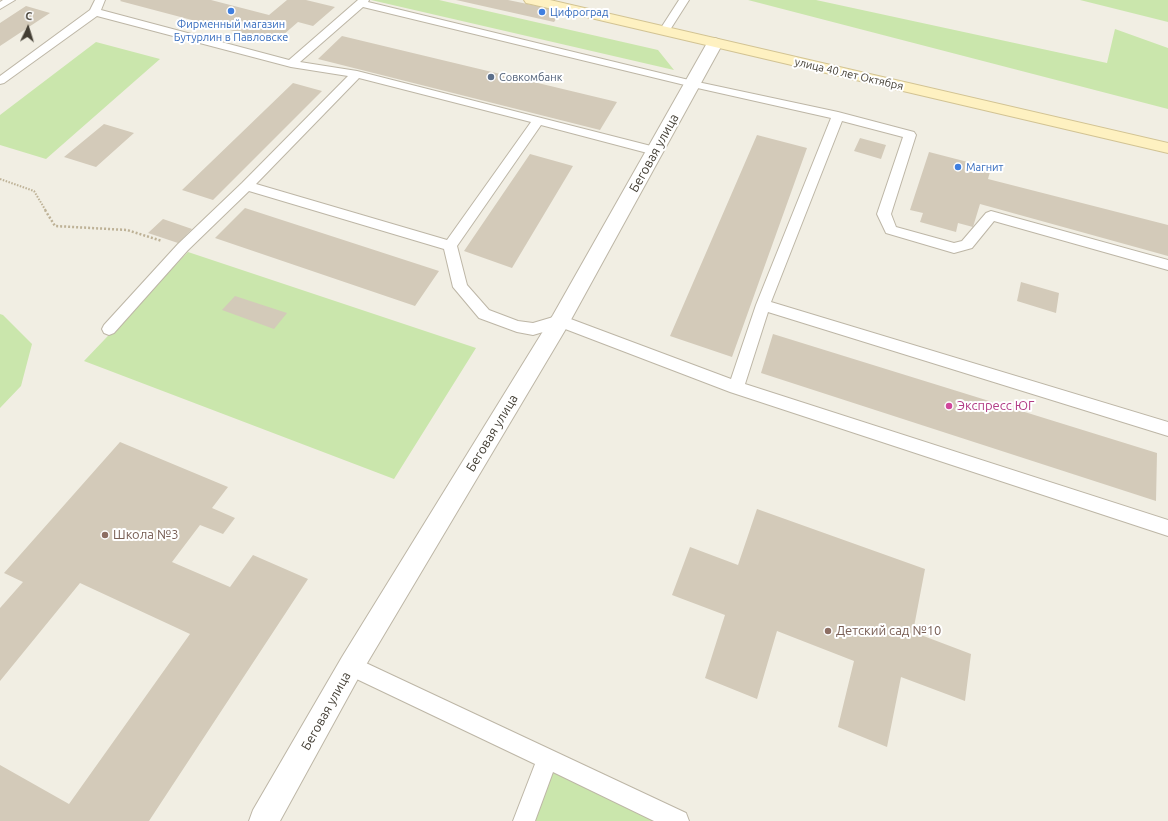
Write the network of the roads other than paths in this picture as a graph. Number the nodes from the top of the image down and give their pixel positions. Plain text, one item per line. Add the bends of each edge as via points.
1 (10, 0) edge
2 (100, 0) edge
3 (531, 0) edge
4 (684, 0) edge
5 (363, 1) edge
6 (0, 6) edge
7 (95, 12) junction
8 (664, 31) junction
9 (715, 43) junction
10 (291, 64) junction
11 (357, 74) junction
12 (0, 81) edge
13 (693, 84) junction
14 (838, 116) junction
15 (538, 120) junction
16 (1168, 148) edge
17 (655, 151) junction
18 (247, 186) junction
19 (450, 246) junction
20 (1168, 265) edge
21 (763, 305) junction
22 (560, 321) junction
23 (109, 329) dead end
24 (736, 387) junction
25 (1168, 429) edge
26 (1168, 528) edge
27 (351, 666) junction
28 (547, 760) junction
29 (264, 821) edge
30 (524, 821) edge
31 (678, 821) edge

1 - 6 lane
2 - 7 lane
3 - 8 street, улица 40 лет Октября
4 - 8 lane
5 - 10 lane
5 - 13 lane
7 - 10 lane
7 - 12 lane
8 - 9 street, улица 40 лет Октября
9 - 13 street, Беговая улица
9 - 16 street, улица 40 лет Октября
10 - 11 lane
11 - 15 lane
11 - 18 lane
13 - 14 lane
13 - 17 street, Беговая улица
14 - 20 lane via 910,136 884,214 892,230 954,248 966,245 991,216
14 - 21 lane
15 - 17 lane
15 - 19 lane
17 - 22 street, Беговая улица
18 - 19 lane
18 - 23 lane via 183,248
19 - 22 lane via 460,287 484,314 517,326 534,329
21 - 24 lane
21 - 25 lane
22 - 24 lane
22 - 27 street, Беговая улица
24 - 26 lane
27 - 28 lane
27 - 29 street, Беговая улица
28 - 30 lane
28 - 31 lane

